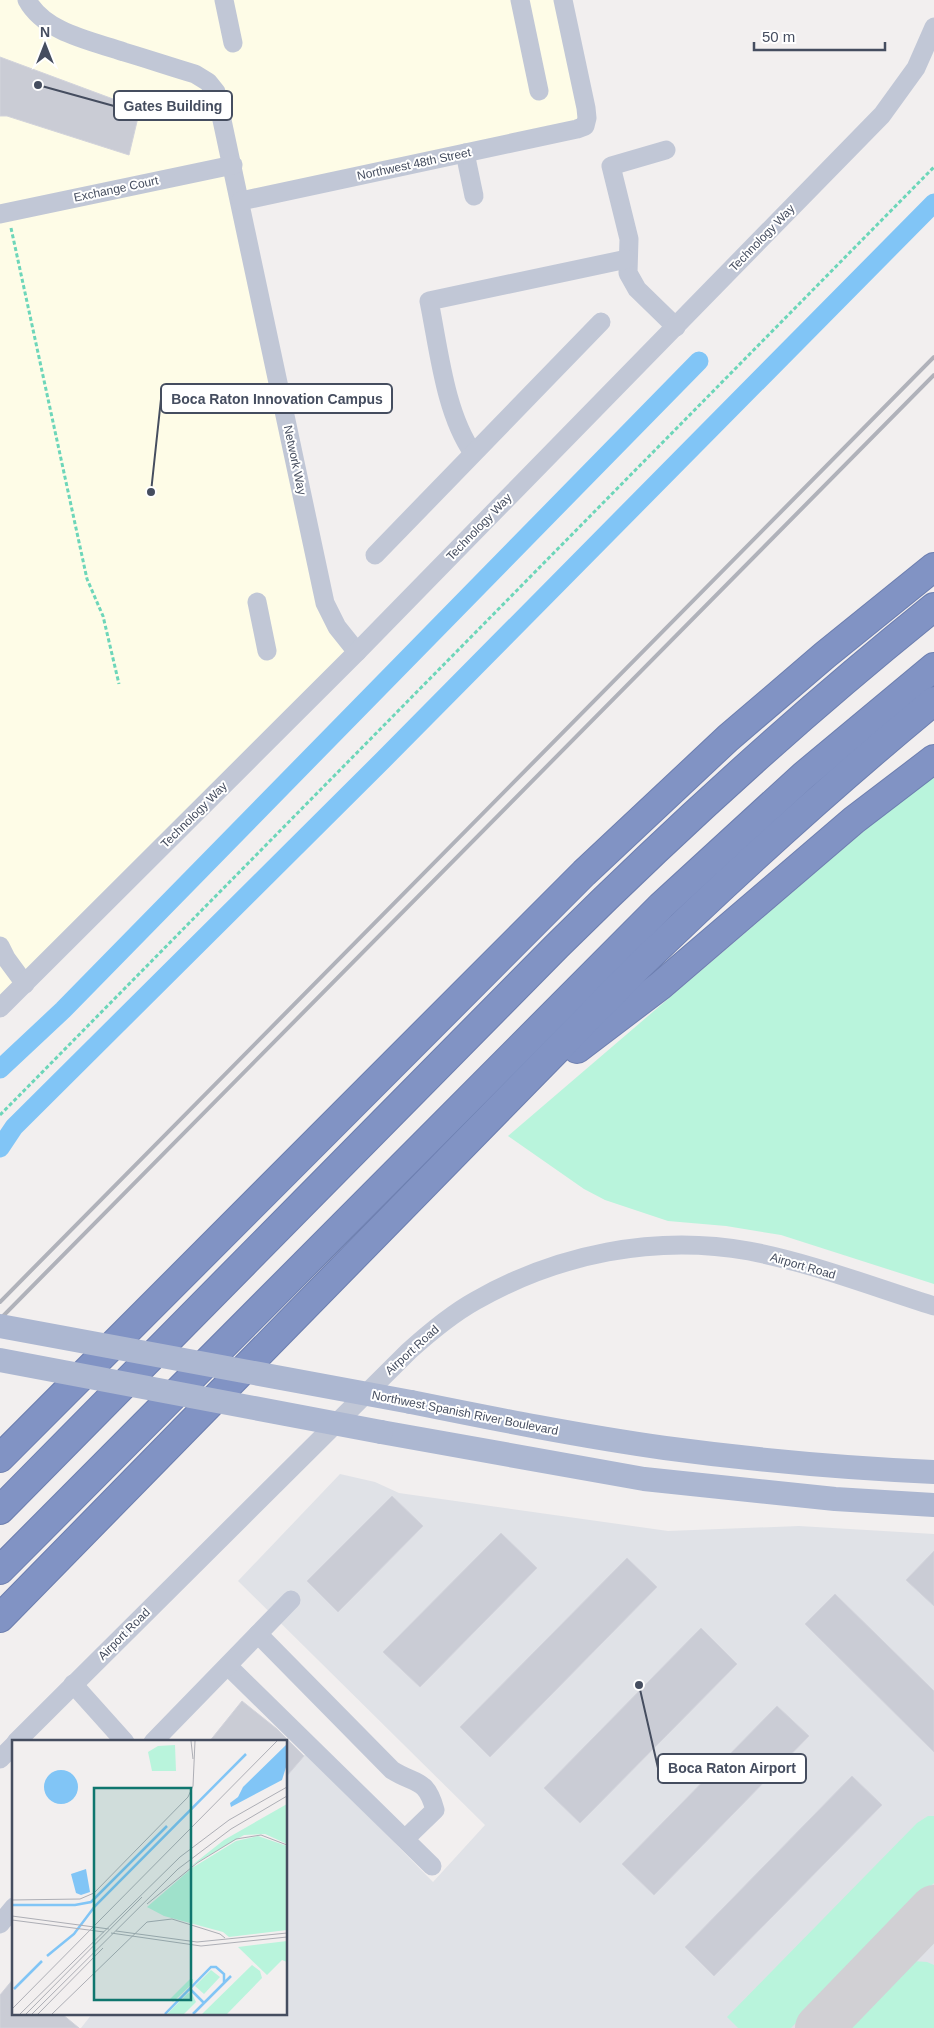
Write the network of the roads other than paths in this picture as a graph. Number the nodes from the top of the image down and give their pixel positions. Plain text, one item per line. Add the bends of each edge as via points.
1 (27, 0) edge
2 (224, 0) edge
3 (520, 0) edge
4 (563, 0) edge
5 (934, 27) edge
6 (233, 42) dead end
7 (539, 91) dead end
8 (666, 150) dead end
9 (465, 153) junction
10 (233, 165) junction
11 (474, 196) dead end
12 (241, 201) junction
13 (4, 213) edge
14 (627, 259) junction
15 (601, 322) dead end
16 (676, 327) junction
17 (473, 453) junction
18 (375, 555) dead end
19 (934, 566) edge
20 (257, 602) dead end
21 (934, 607) edge
22 (268, 651) dead end
23 (357, 652) junction
24 (934, 667) edge
25 (934, 701) edge
26 (934, 759) edge
27 (0, 946) edge
28 (25, 984) junction
29 (0, 1008) edge
30 (504, 1105) junction
31 (934, 1306) edge
32 (0, 1326) edge
33 (0, 1360) edge
34 (0, 1458) edge
35 (934, 1472) edge
36 (934, 1505) edge
37 (0, 1510) edge
38 (0, 1570) edge
39 (291, 1600) dead end
40 (0, 1618) edge
41 (258, 1634) junction
42 (228, 1666) junction
43 (73, 1684) junction
44 (18, 1740) edge
45 (123, 1740) edge
46 (155, 1740) edge
47 (12, 1746) edge
48 (0, 1758) edge
49 (405, 1839) junction
50 (432, 1866) dead end
51 (12, 1909) edge
52 (0, 1924) edge

1 - 10 street, Network Way via 41,17 63,30 195,74 208,82 218,97
2 - 6 street
3 - 7 street
4 - 9 street, Northwest 48th Street via 586,108 586,123 577,129
5 - 16 street, Technology Way via 916,68 882,115
8 - 14 street via 611,166 627,232
9 - 11 street
9 - 12 street, Northwest 48th Street
10 - 12 street, Network Way
10 - 13 street, Exchange Court
12 - 23 street, Network Way via 325,603 337,627
14 - 16 street via 631,281
14 - 17 street via 429,301 452,414
15 - 17 street
16 - 23 street, Technology Way
17 - 18 street
19 - 34 highway via 728,738 584,873
20 - 22 street
21 - 37 highway via 788,728 647,857
23 - 28 street, Technology Way
24 - 38 highway via 804,776 655,913
25 - 30 highway via 728,881 636,969
26 - 30 highway via 854,820 660,986
27 - 28 street
28 - 29 street, Technology Way
30 - 40 highway
31 - 43 street, Airport Road via 804,1264 748,1251 695,1245 614,1250 543,1268 504,1285 438,1326 408,1351
32 - 35 main road, Northwest Spanish River Boulevard, bridge via 536,1427 666,1448 793,1463
33 - 36 main road, bridge via 644,1479 826,1498
39 - 41 street
41 - 42 street
41 - 49 street via 392,1770 424,1786 435,1810
42 - 46 street
42 - 49 street
43 - 44 street, Airport Road
43 - 45 street
47 - 48 street
49 - 50 street
51 - 52 street

